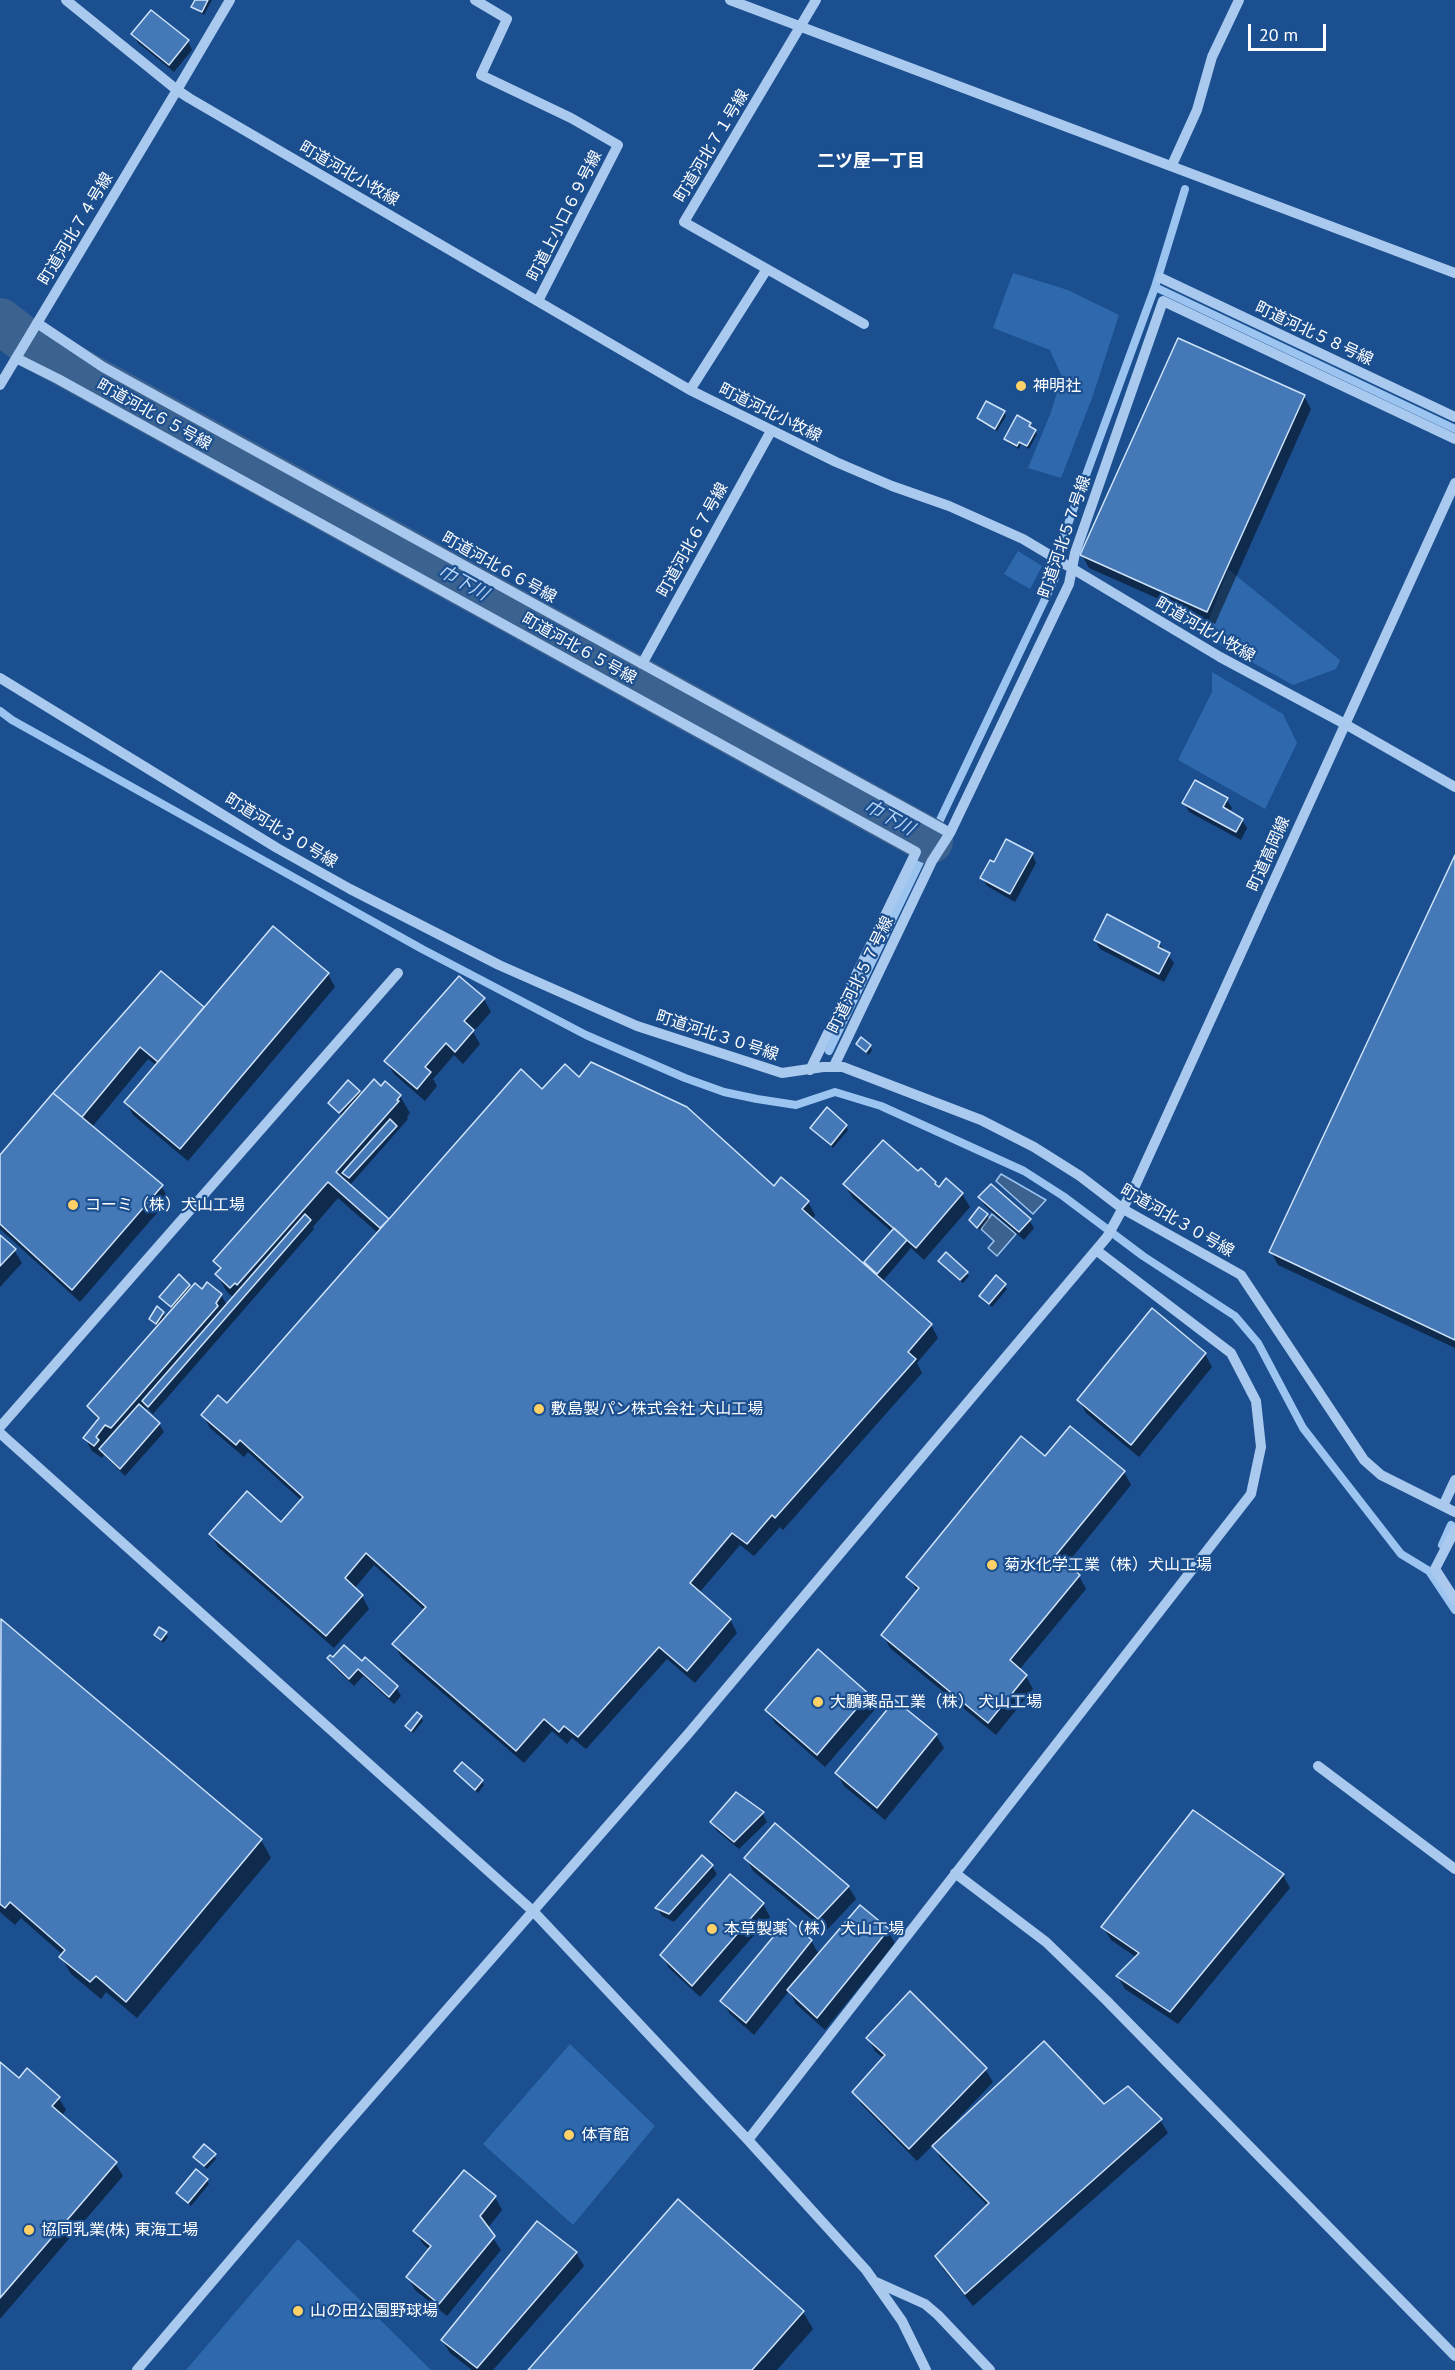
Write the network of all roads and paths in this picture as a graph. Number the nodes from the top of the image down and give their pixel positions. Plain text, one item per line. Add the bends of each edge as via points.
1 (66, 0) edge
2 (230, 0) edge
3 (475, 0) edge
4 (730, 0) edge
5 (816, 0) edge
6 (1239, 0) edge
7 (802, 27) junction
8 (177, 90) junction
9 (1172, 165) junction
10 (767, 269) junction
11 (1455, 273) edge
12 (1161, 278) dead end
13 (538, 301) junction
14 (864, 324) dead end
15 (35, 325) junction
16 (18, 355) junction
17 (0, 385) edge
18 (690, 390) junction
19 (1455, 417) edge
20 (771, 431) junction
21 (1455, 439) edge
22 (1455, 483) edge
23 (1072, 567) junction
24 (642, 664) junction
25 (0, 678) edge
26 (1345, 724) junction
27 (1455, 787) edge
28 (941, 828) junction
29 (399, 973) dead end
30 (834, 1066) junction
31 (810, 1070) junction
32 (1123, 1209) junction
33 (1096, 1250) junction
34 (0, 1427) edge
35 (0, 1433) edge
36 (1455, 1480) edge
37 (1443, 1506) junction
38 (1455, 1512) edge
39 (1455, 1530) edge
40 (1455, 1600) edge
41 (1318, 1766) dead end
42 (1455, 1869) edge
43 (955, 1873) junction
44 (534, 1912) junction
45 (748, 2140) junction
46 (875, 2282) junction
47 (1455, 2356) edge
48 (137, 2370) edge
49 (926, 2370) edge
50 (990, 2370) edge

1 - 8 street, 町道河北小牧線
2 - 8 street
3 - 13 street, 町道上小口６９号線 via 507,19 481,75 572,118 618,145
4 - 7 street
5 - 7 street, 町道河北７１号線
6 - 9 street via 1212,57 1197,110
7 - 9 street
7 - 10 street, 町道河北７１号線 via 684,222
8 - 13 street, 町道河北小牧線
8 - 15 street, 町道河北７４号線
9 - 11 street
10 - 14 street, 町道河北７１号線
10 - 18 street
12 - 19 street, 町道河北５８号線
13 - 18 street, 町道河北小牧線
15 - 16 street, 町道河北７４号線
15 - 24 street, 町道河北６６号線 via 103,367
16 - 17 street, 町道河北７４号線
16 - 31 street, 町道河北６５号線 via 916,852
18 - 20 street, 町道河北小牧線
20 - 23 street, 町道河北小牧線 via 892,486 949,506
20 - 24 street, 町道河北６７号線
21 - 23 street, 町道河北５７号線 via 1163,301
22 - 26 street, 町道高岡線
23 - 26 street, 町道河北小牧線 via 1220,657
23 - 28 street, 町道河北５７号線 via 1069,584
24 - 28 street, 町道河北６６号線
25 - 31 street, 町道河北３０号線 via 277,848 499,965 637,1026 782,1073
26 - 27 street, 町道河北小牧線
26 - 32 street, 町道高岡線
28 - 30 street, 町道河北５７号線 via 932,861
29 - 34 street
30 - 31 street, 町道河北３０号線
30 - 32 street, 町道河北３０号線 via 981,1120 1034,1147
32 - 33 street, 町道高岡線
32 - 37 street, 町道河北３０号線 via 1241,1275 1364,1460 1381,1475
33 - 43 street via 1231,1353 1256,1401 1261,1447 1251,1494
33 - 44 street, 町道高岡線
35 - 44 street
36 - 37 street
37 - 38 street, 町道河北３０号線
39 - 40 street via 1435,1569
41 - 42 street
43 - 45 street
43 - 47 street via 1055,1950
44 - 45 street
44 - 48 street, 町道高岡線
45 - 46 street
46 - 49 street via 902,2320
46 - 50 street via 925,2304

